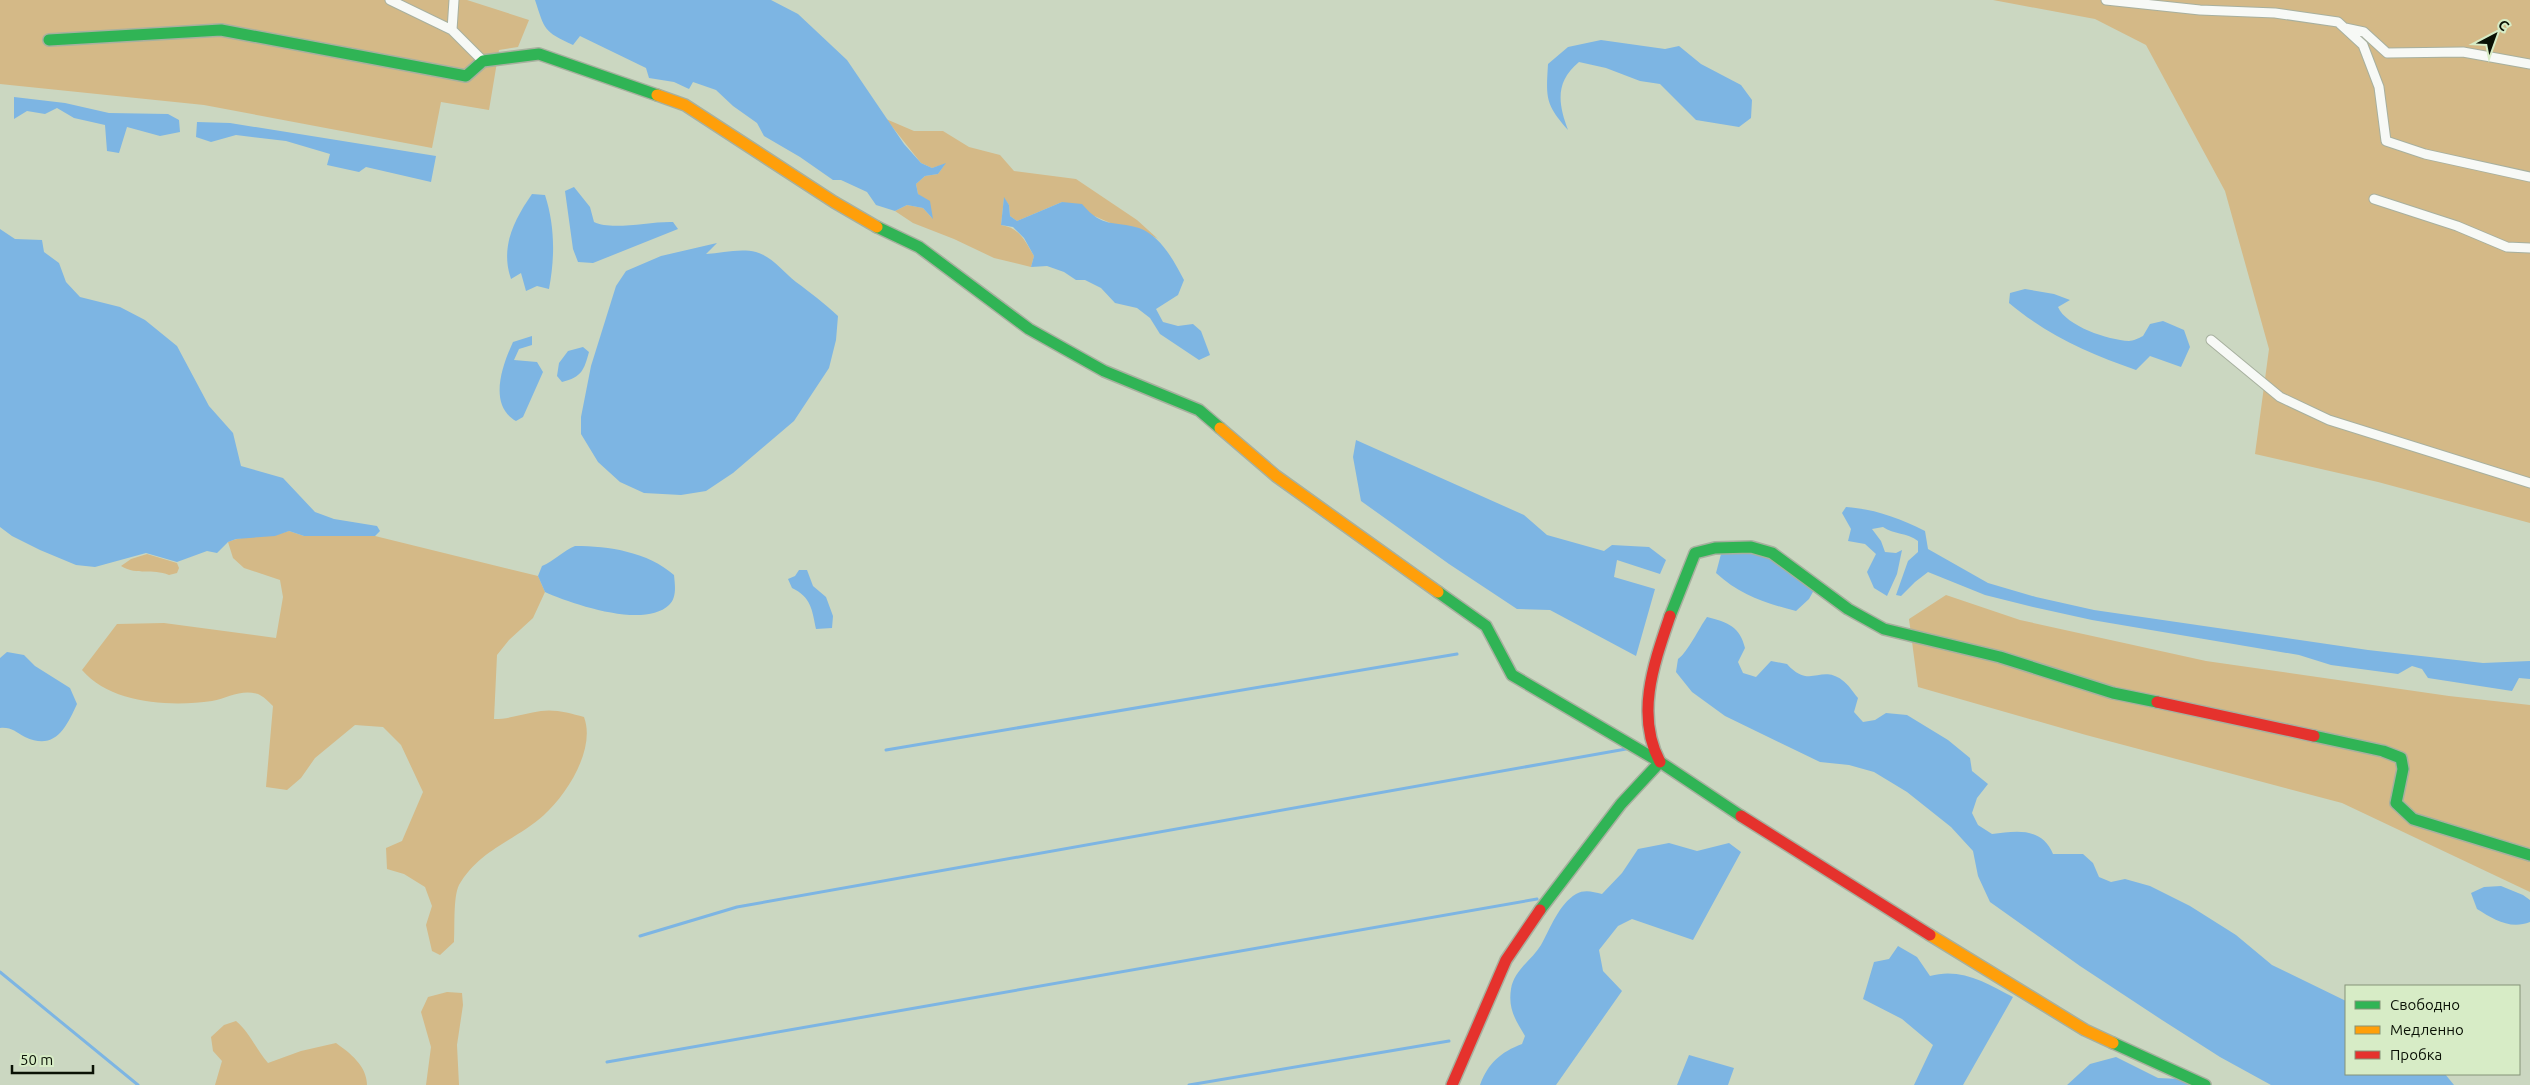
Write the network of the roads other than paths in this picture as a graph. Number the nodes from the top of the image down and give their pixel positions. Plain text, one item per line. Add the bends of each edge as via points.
1 (390, 0) edge
2 (454, 0) edge
3 (2106, 0) edge
4 (2126, 1) edge
5 (2344, 28) junction
6 (452, 30) junction
7 (49, 40) dead end
8 (483, 61) junction
9 (2530, 64) edge
10 (2530, 177) edge
11 (2374, 199) dead end
12 (2530, 248) edge
13 (2211, 340) dead end
14 (2530, 483) edge
15 (1660, 762) junction
16 (2530, 855) edge
17 (1452, 1085) edge
18 (2205, 1085) edge

1 - 6 street
2 - 6 street
3 - 4 street
4 - 5 street via 2200,10 2275,13 2338,22
5 - 9 street via 2364,32 2387,53 2463,52
5 - 10 street via 2363,46 2379,87 2386,141 2425,154
6 - 8 street
7 - 8 street via 221,30 466,76
8 - 15 street via 539,54 685,106 834,202 884,231 920,247 1029,329 1104,370 1199,410 1276,476 1486,626 1512,675
11 - 12 street via 2457,226 2507,247
13 - 14 street via 2280,397 2329,420
15 - 16 street via 1652,748 1646,717 1651,679 1695,553 1715,548 1751,547 1772,553 1848,609 1884,629 2000,656 2113,693 2383,751 2401,758 2403,769 2396,803 2412,819
15 - 17 street via 1621,804 1530,923 1506,960
15 - 18 street via 1797,853 2085,1030

